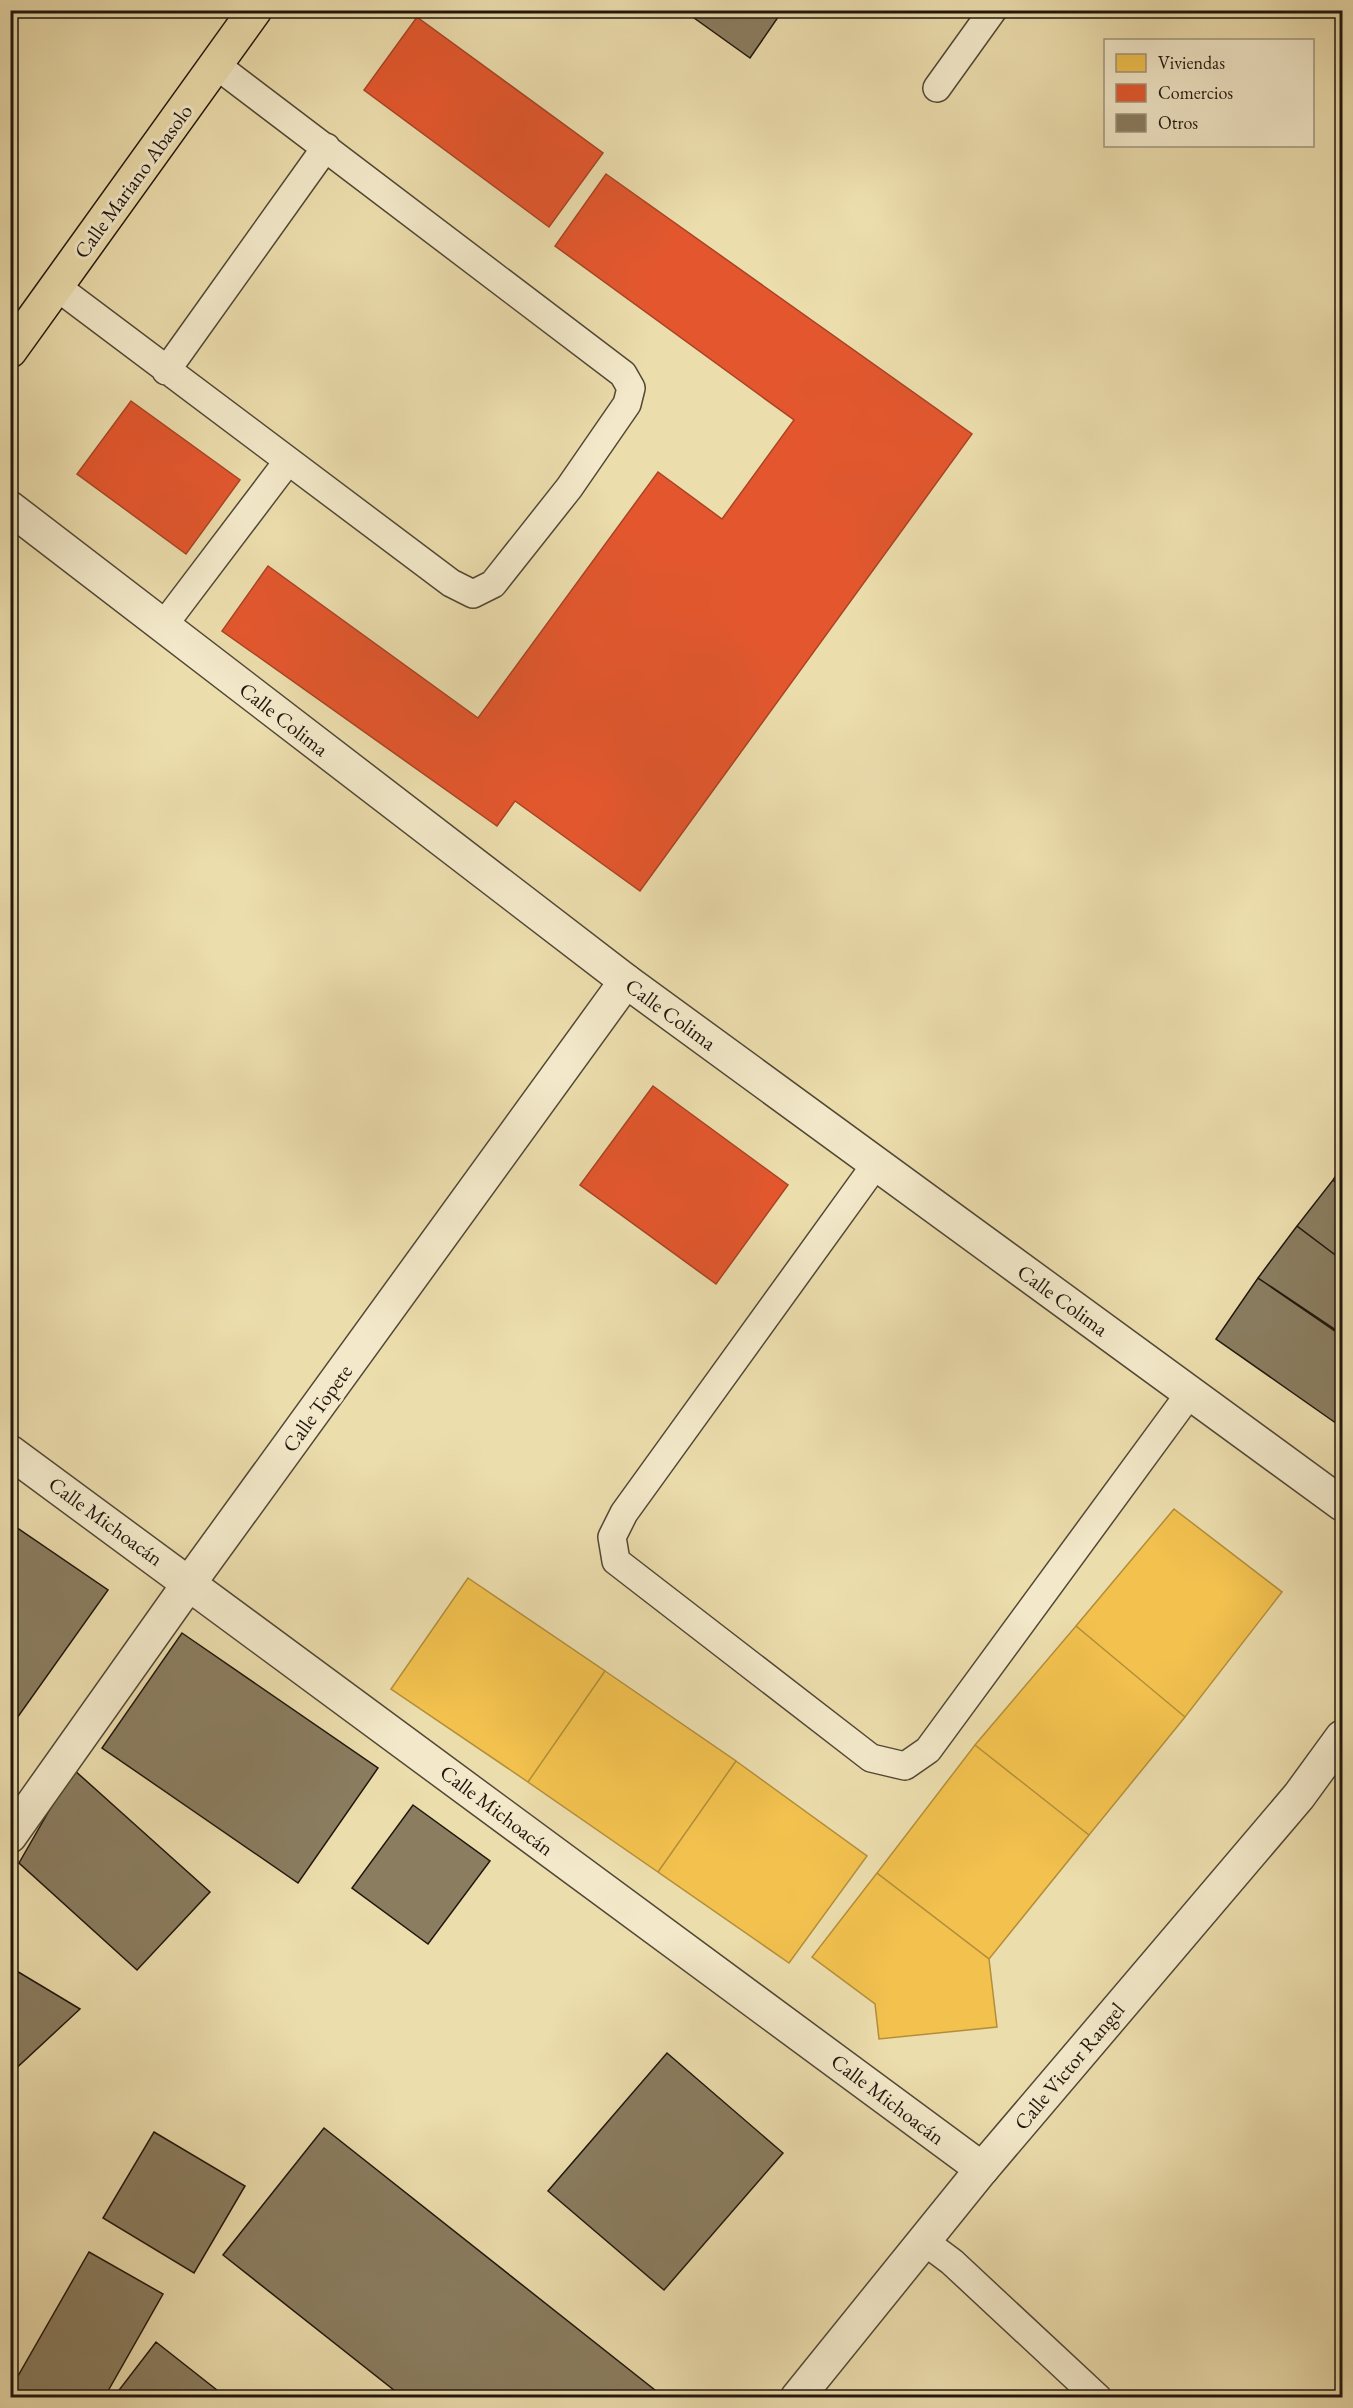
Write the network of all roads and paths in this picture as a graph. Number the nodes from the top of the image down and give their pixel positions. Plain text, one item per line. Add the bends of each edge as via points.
1 (255, 10) edge
2 (993, 10) edge
3 (216, 65) junction
4 (937, 88) dead end
5 (326, 147) junction
6 (57, 287) junction
7 (10, 351) edge
8 (166, 371) junction
9 (288, 460) junction
10 (10, 508) edge
11 (163, 626) junction
12 (626, 981) junction
13 (876, 1164) junction
14 (1190, 1393) junction
15 (10, 1452) edge
16 (1342, 1504) edge
17 (190, 1582) junction
18 (1342, 1737) edge
19 (10, 1836) edge
20 (982, 2169) junction
21 (924, 2241) junction
22 (797, 2397) edge
23 (1098, 2397) edge

1 - 3 main road, Calle Mariano Abasolo
2 - 4 lane
3 - 5 lane
3 - 6 main road, Calle Mariano Abasolo
5 - 8 lane
5 - 9 lane via 623,374 631,388 627,404 569,488 493,584 473,594 452,583
6 - 7 main road, Calle Mariano Abasolo
6 - 8 lane
8 - 9 lane
9 - 11 lane
10 - 11 street, Calle Colima
11 - 12 street, Calle Colima
12 - 13 street, Calle Colima
12 - 17 street, Calle Topete
13 - 14 street, Calle Colima
13 - 14 lane via 624,1513 612,1537 616,1561 871,1758 905,1766 928,1750
14 - 16 street, Calle Colima
15 - 17 street, Calle Michoacán
17 - 19 street, Calle Topete
17 - 20 street, Calle Michoacán
18 - 20 street, Calle Victor Rangel via 1299,1796
20 - 21 street, Calle Victor Rangel
21 - 22 street, Calle Victor Rangel
21 - 23 lane via 952,2262

